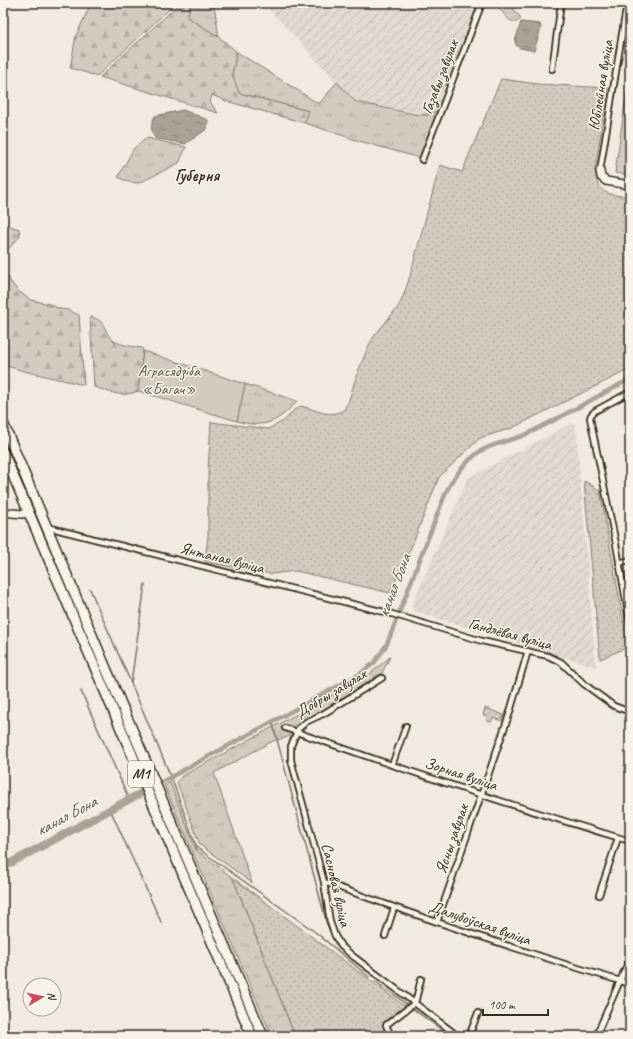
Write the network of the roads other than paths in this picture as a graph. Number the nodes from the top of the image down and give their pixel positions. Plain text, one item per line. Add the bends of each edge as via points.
1 (482, 3) edge
2 (561, 3) edge
3 (627, 3) edge
4 (552, 69) dead end
5 (422, 160) dead end
6 (600, 171) joint
7 (630, 185) edge
8 (630, 392) edge
9 (3, 423) edge
10 (3, 452) edge
11 (3, 512) edge
12 (28, 513) junction
13 (46, 527) junction
14 (630, 560) edge
15 (619, 563) junction
16 (392, 614) joint
17 (630, 624) edge
18 (528, 651) junction
19 (382, 678) dead end
20 (630, 712) edge
21 (406, 726) dead end
22 (285, 728) dead end
23 (296, 732) junction
24 (392, 765) junction
25 (481, 794) junction
26 (618, 838) junction
27 (630, 842) edge
28 (324, 882) junction
29 (599, 895) dead end
30 (394, 908) junction
31 (437, 922) junction
32 (385, 936) dead end
33 (630, 958) edge
34 (420, 979) dead end
35 (620, 981) junction
36 (630, 984) edge
37 (415, 1003) junction
38 (478, 1013) dead end
39 (252, 1036) edge
40 (263, 1036) edge
41 (391, 1036) edge
42 (458, 1036) edge
43 (469, 1036) edge
44 (596, 1036) edge

1 - 5 street, Газавы завулак
2 - 4 street
3 - 6 street, Юбілейная вуліца
6 - 7 street via 600,177 604,181
8 - 15 street via 595,411 590,418
9 - 13 highway, М1
10 - 12 highway, М1
11 - 12 street
12 - 39 highway, М1
13 - 16 street, Янтаная вуліца
13 - 40 highway, М1
14 - 15 street
15 - 17 street
16 - 18 street, Гандлёвая вуліца
18 - 20 street, Гандлёвая вуліца via 561,662 584,684 614,706
18 - 25 street, Ясны завулак via 510,715
19 - 23 street, Добры завулак via 306,722
21 - 24 street
22 - 23 street, Зорная вуліца
23 - 24 street, Зорная вуліца
23 - 28 street, Сасновая вуліца via 291,746 291,760
24 - 25 street, Зорная вуліца
25 - 26 street, Зорная вуліца
25 - 31 street, Ясны завулак
26 - 27 street, Зорная вуліца
26 - 29 street
28 - 30 street, Далубоўская вуліца
28 - 37 street, Сасновая вуліца via 330,922 341,946
30 - 31 street, Далубоўская вуліца
30 - 32 street
31 - 35 street, Далубоўская вуліца
33 - 35 street
34 - 37 street
35 - 36 street, Далубоўская вуліца
35 - 44 street
37 - 41 street via 386,1025
37 - 42 street, Сасновая вуліца
38 - 43 street

